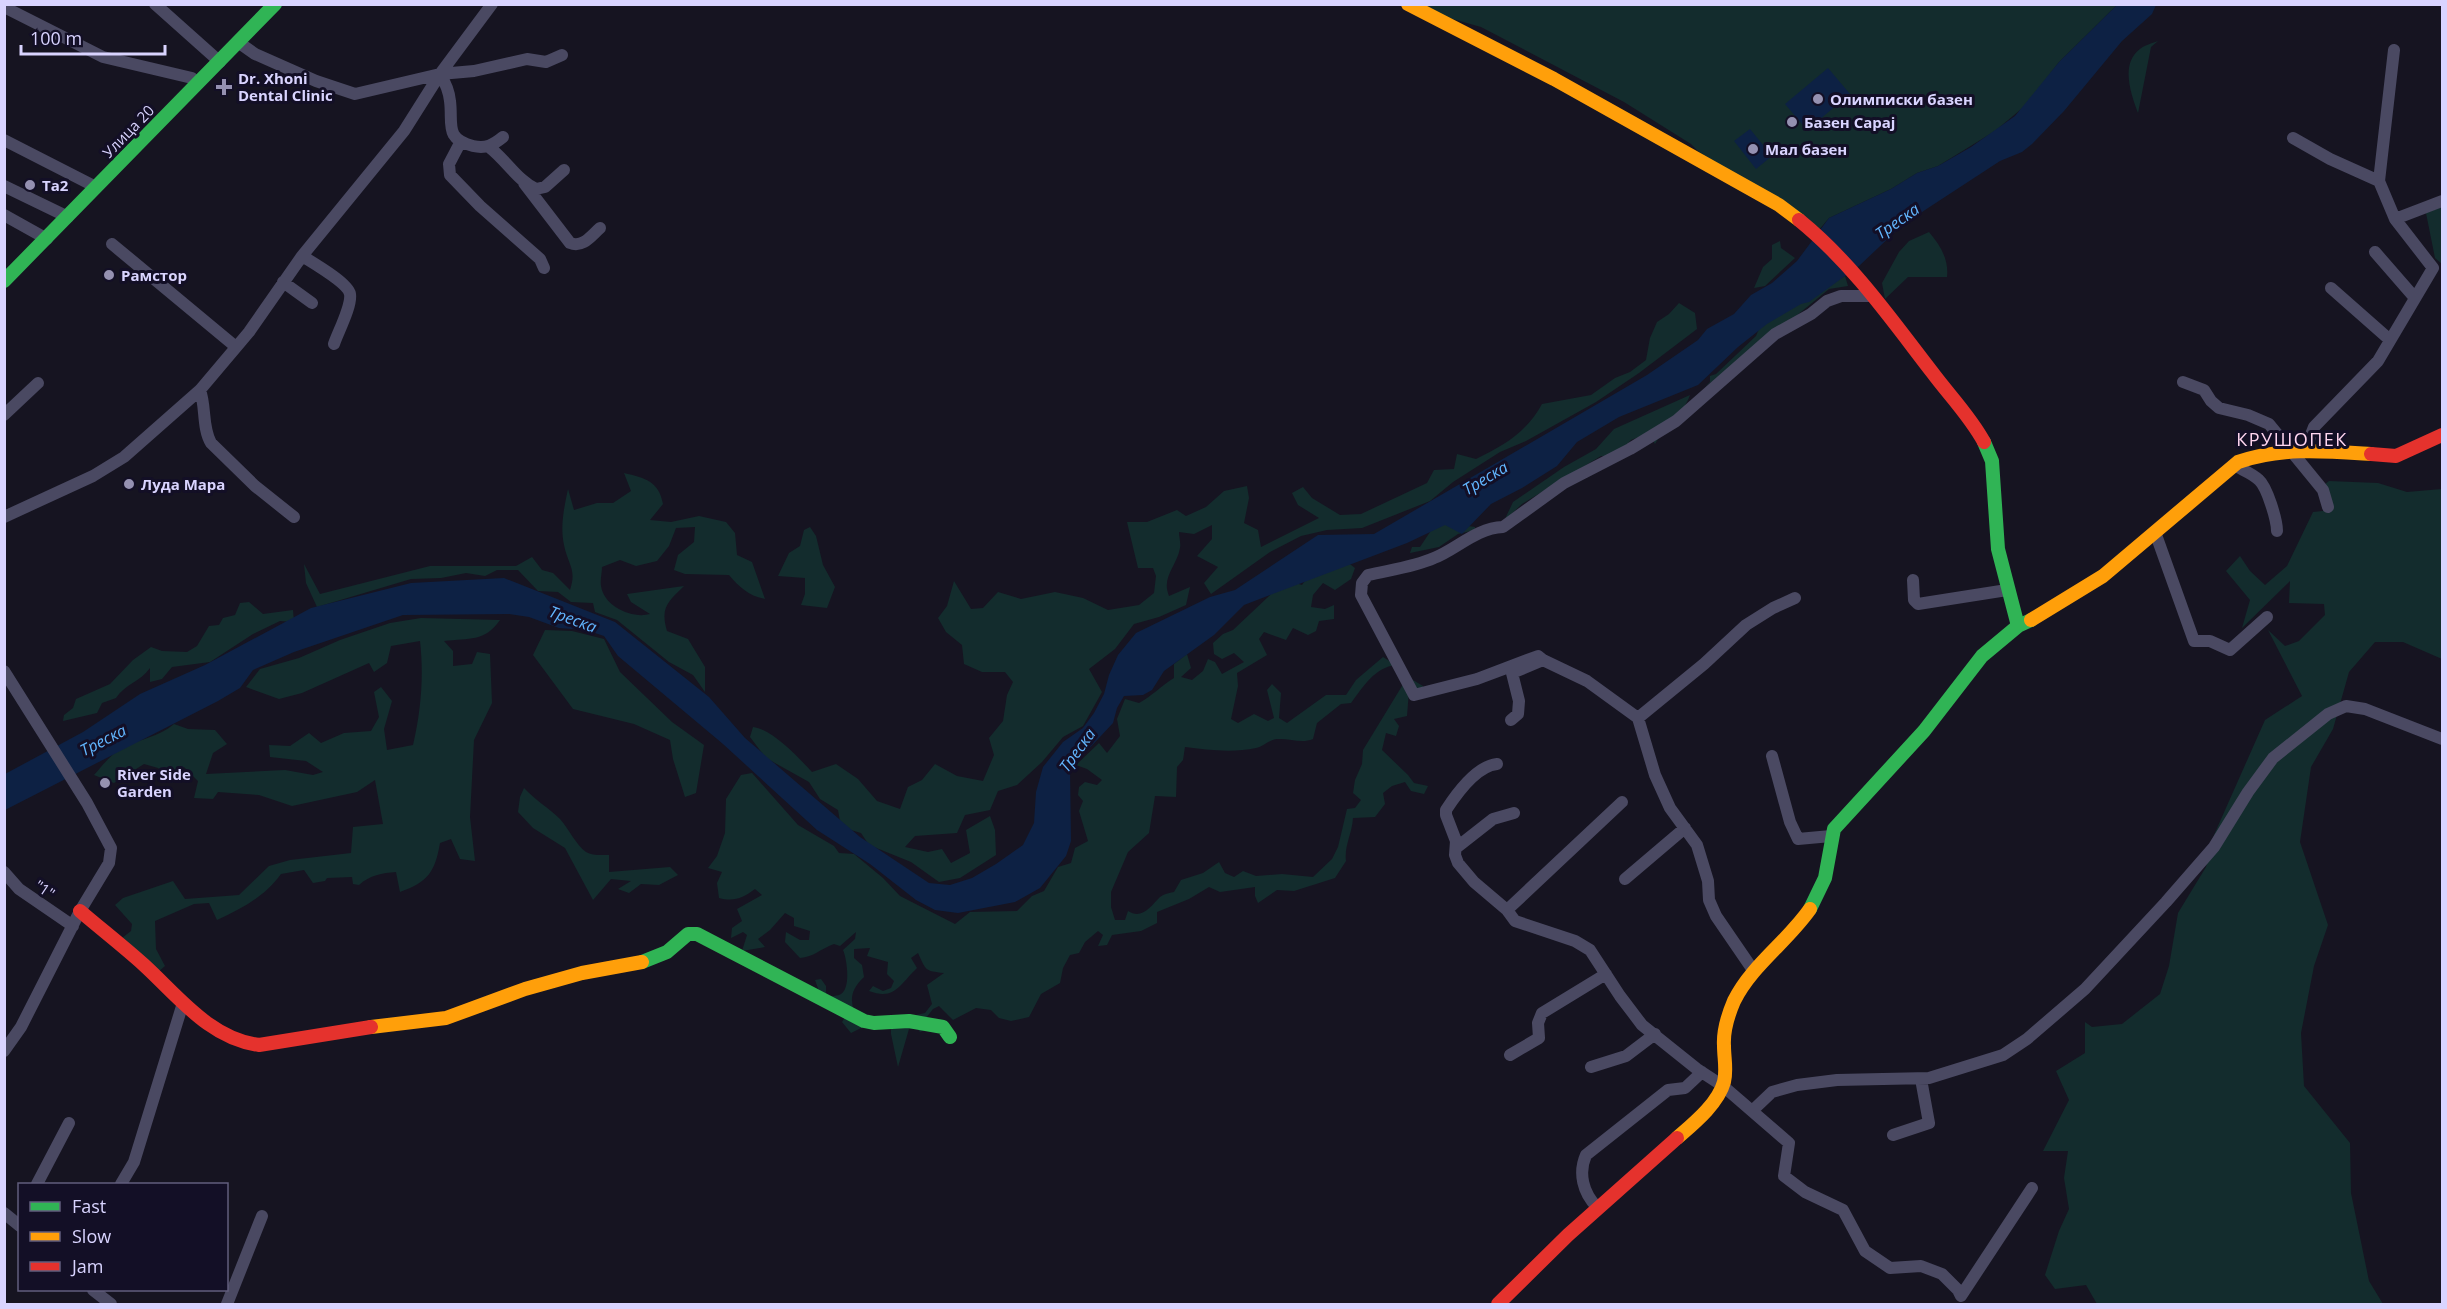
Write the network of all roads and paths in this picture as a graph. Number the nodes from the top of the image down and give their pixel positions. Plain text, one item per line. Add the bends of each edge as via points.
1 (155, 4) edge
2 (275, 4) edge
3 (492, 4) edge
4 (1408, 4) edge
5 (4, 7) edge
6 (238, 42) junction
7 (2394, 50) dead end
8 (562, 55) dead end
9 (220, 62) junction
10 (440, 74) junction
11 (197, 84) junction
12 (503, 137) dead end
13 (2293, 138) dead end
14 (4, 140) edge
15 (460, 143) junction
16 (489, 147) junction
17 (564, 170) dead end
18 (2379, 181) junction
19 (524, 183) junction
20 (4, 186) edge
21 (96, 187) junction
22 (2442, 201) edge
23 (4, 215) edge
24 (68, 217) junction
25 (2395, 219) junction
26 (600, 228) dead end
27 (47, 239) junction
28 (112, 244) dead end
29 (2374, 252) dead end
30 (302, 256) junction
31 (544, 268) dead end
32 (2438, 271) edge
33 (4, 281) edge
34 (283, 282) junction
35 (2331, 288) dead end
36 (1873, 296) junction
37 (2415, 298) junction
38 (312, 303) dead end
39 (2390, 340) junction
40 (334, 344) dead end
41 (236, 347) junction
42 (2183, 382) dead end
43 (38, 383) dead end
44 (200, 390) junction
45 (4, 416) edge
46 (2442, 435) edge
47 (2305, 450) junction
48 (2290, 451) junction
49 (2234, 465) junction
50 (2328, 507) dead end
51 (4, 517) edge
52 (294, 517) dead end
53 (2277, 531) dead end
54 (2155, 532) junction
55 (1913, 580) dead end
56 (2007, 590) junction
57 (1795, 598) dead end
58 (2267, 617) dead end
59 (2018, 626) junction
60 (1543, 660) junction
61 (4, 671) edge
62 (1638, 718) junction
63 (1511, 720) dead end
64 (2442, 739) edge
65 (1772, 756) dead end
66 (1497, 764) dead end
67 (1622, 802) dead end
68 (1514, 813) dead end
69 (1685, 828) junction
70 (1831, 836) junction
71 (1456, 848) junction
72 (4, 872) edge
73 (1625, 879) dead end
74 (1507, 910) junction
75 (81, 912) junction
76 (73, 926) junction
77 (1753, 970) junction
78 (1606, 974) junction
79 (183, 1003) junction
80 (1655, 1034) junction
81 (950, 1037) dead end
82 (4, 1051) edge
83 (1509, 1055) dead end
84 (1591, 1067) dead end
85 (1702, 1072) junction
86 (1921, 1079) junction
87 (1723, 1086) junction
88 (1752, 1111) junction
89 (69, 1124) dead end
90 (1893, 1135) dead end
91 (38, 1183) edge
92 (122, 1183) edge
93 (2032, 1188) dead end
94 (1597, 1207) junction
95 (4, 1213) edge
96 (262, 1216) dead end
97 (18, 1222) edge
98 (94, 1291) edge
99 (111, 1305) edge
100 (227, 1305) edge
101 (1498, 1305) edge

1 - 9 street
2 - 6 street, Улица 20
3 - 10 street
4 - 36 street via 1588,98 1779,205 1804,223
5 - 11 street via 103,57 192,78
6 - 9 street, Улица 20
6 - 10 street via 255,54 351,94
7 - 18 street
8 - 10 street via 546,62 527,59
9 - 11 street, Улица 20
10 - 15 street via 449,93 451,129
10 - 30 street via 404,131
11 - 21 street, Улица 20
12 - 16 street
13 - 18 street
14 - 21 street
15 - 16 street
15 - 31 street via 449,164 450,175 540,259
16 - 19 street
17 - 19 street via 541,189
18 - 25 street
19 - 26 street via 570,243 584,242
20 - 24 street
21 - 24 street, Улица 20
22 - 25 street
23 - 27 street
24 - 27 street, Улица 20
25 - 32 street
27 - 33 street, Улица 20
28 - 41 street
29 - 37 street
30 - 34 street
30 - 40 street via 349,292 349,303
32 - 37 street
34 - 38 street
34 - 41 street
35 - 39 street
36 - 56 street via 1969,420 1990,456 1995,525
36 - 60 street via 1841,296 1827,301 1775,334 1676,421 1564,483 1503,527 1478,534 1434,558 1368,575 1362,583 1362,595 1414,695 1477,679 1538,656
37 - 39 street
39 - 47 street via 2378,361 2314,427
41 - 44 street
42 - 48 street via 2204,390 2219,408 2269,424
43 - 45 street
44 - 51 street via 124,457 93,476
44 - 52 street via 211,442 255,486
46 - 47 street via 2396,456
47 - 48 street
48 - 49 street via 2259,455
48 - 50 street via 2324,490
49 - 53 street via 2262,483 2277,519
49 - 54 street
54 - 58 street via 2194,641 2210,641 2230,650
54 - 59 street via 2103,576
55 - 56 street via 1914,600 1918,604
56 - 59 street
57 - 62 street via 1746,625
59 - 70 street via 1969,671 1924,730
60 - 62 street via 1587,681
60 - 63 street via 1512,673 1519,701 1518,714
61 - 75 street via 111,848 109,863
62 - 69 street via 1655,775 1670,808
64 - 86 street via 2365,709 2346,706 2328,714 2274,758 2214,847 2112,962 2044,1026 2003,1055
65 - 70 street via 1798,839
66 - 71 street via 1479,772 1446,810
67 - 74 street
68 - 71 street via 1493,819
69 - 73 street
69 - 77 street via 1697,845 1716,916
70 - 77 street via 1826,874 1812,907 1798,927
71 - 74 street via 1458,863
72 - 76 street, "1" via 19,889
74 - 78 street via 1515,921 1590,950
75 - 76 street
75 - 79 street
76 - 82 street via 21,1027
77 - 87 street via 1728,1017
78 - 80 street via 1642,1025
78 - 83 street via 1542,1013 1539,1038
79 - 81 street via 217,1030 243,1043 259,1045 447,1018 525,989 651,960 688,934 697,934 873,1024 915,1022 943,1027
79 - 92 street via 134,1162
80 - 84 street via 1626,1056
80 - 85 street
85 - 87 street
85 - 94 street via 1685,1088 1668,1090 1586,1155 1581,1177
86 - 88 street via 1837,1080 1797,1085 1772,1092
86 - 90 street via 1929,1123
87 - 88 street
87 - 94 street via 1690,1124
88 - 93 street via 1789,1143 1784,1176 1805,1192 1843,1210 1865,1251 1890,1268 1921,1266 1941,1274 1961,1296
89 - 91 street
94 - 101 street via 1534,1265
95 - 97 street
96 - 100 street
98 - 99 street

